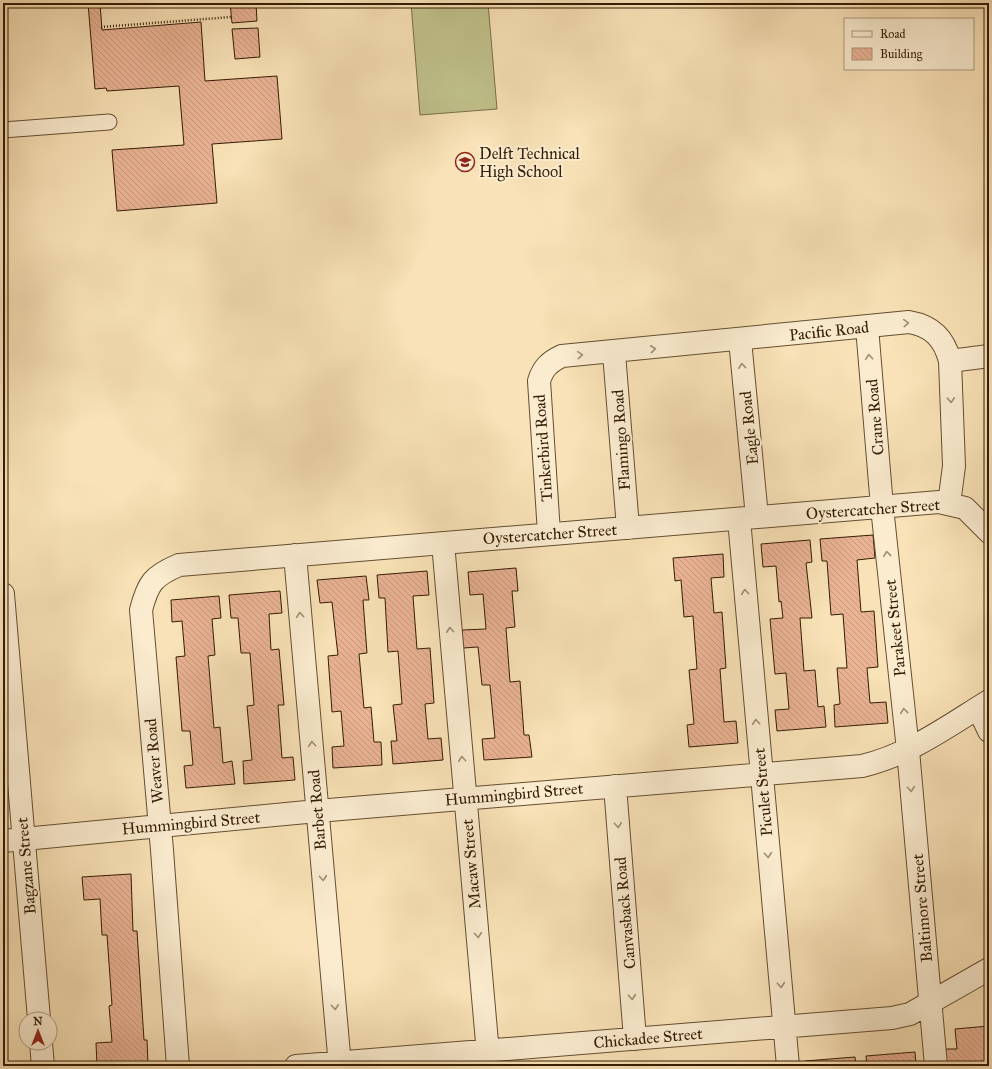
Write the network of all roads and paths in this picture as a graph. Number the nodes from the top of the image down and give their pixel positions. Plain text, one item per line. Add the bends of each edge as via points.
1 (231, 17) dead end
2 (102, 27) dead end
3 (109, 122) dead end
4 (3, 130) edge
5 (867, 327) junction
6 (740, 340) junction
7 (614, 353) junction
8 (989, 356) edge
9 (950, 361) junction
10 (548, 364) joint
11 (949, 504) junction
12 (882, 507) junction
13 (748, 518) junction
14 (628, 528) junction
15 (989, 532) edge
16 (549, 533) junction
17 (443, 543) junction
18 (295, 555) junction
19 (155, 578) joint
20 (3, 594) edge
21 (983, 705) edge
22 (989, 731) edge
23 (908, 750) junction
24 (761, 775) junction
25 (615, 786) junction
26 (465, 798) junction
27 (317, 811) junction
28 (160, 826) junction
29 (13, 840) edge
30 (989, 970) edge
31 (930, 1002) junction
32 (38, 1011) edge
33 (785, 1026) junction
34 (635, 1039) junction
35 (42, 1051) edge
36 (489, 1059) edge
37 (340, 1064) edge
38 (43, 1066) edge
39 (178, 1066) edge
40 (296, 1066) edge
41 (788, 1066) edge
42 (936, 1066) edge

1 - 2 path
3 - 4 lane
5 - 6 street, Pacific Road
5 -> 9 street, Pacific Road via 909,322 930,328 946,348
12 -> 5 street, Crane Road
7 -> 6 street, Pacific Road
13 -> 6 street, Eagle Road
10 -> 7 street, Pacific Road via 562,356
7 - 14 street, Flamingo Road
8 - 9 street
9 -> 11 street, Pacific Road via 954,466
10 - 16 street, Tinkerbird Road via 539,381
11 - 12 street, Oystercatcher Street via 939,502
11 - 15 street, Oystercatcher Street via 965,508
12 - 13 street, Oystercatcher Street
23 -> 12 street, Parakeet Street
13 - 14 street, Oystercatcher Street
24 -> 13 street, Piculet Street
14 - 16 street, Oystercatcher Street
16 - 17 street, Oystercatcher Street
17 - 18 street, Oystercatcher Street
26 -> 17 street, Macaw Street
18 - 19 street, Oystercatcher Street via 179,565
27 -> 18 street, Barbet Road
19 - 28 street, Weaver Road via 147,590 141,610
20 - 29 street, Bagzane Street
21 - 22 street
21 - 23 street, Hummingbird Street
23 - 24 street, Hummingbird Street via 885,761 862,766
23 -> 31 street, Baltimore Street
24 - 25 street, Hummingbird Street
24 -> 33 street, Piculet Street
25 - 26 street, Hummingbird Street
25 -> 34 street, Canvasback Road
26 - 27 street, Hummingbird Street
26 -> 36 street, Macaw Street
27 - 28 street, Hummingbird Street
27 -> 37 street, Barbet Road
28 - 29 street, Hummingbird Street
28 - 39 street, Weaver Road
29 - 32 street, Bagzane Street
30 - 31 street, Chickadee Street
31 - 33 street, Chickadee Street via 910,1014 892,1018
31 - 42 street, Baltimore Street
33 - 34 street, Chickadee Street
33 - 41 street, Piculet Street
34 - 36 street, Chickadee Street
35 - 38 street
36 - 37 street, Chickadee Street
37 - 40 street, Chickadee Street

